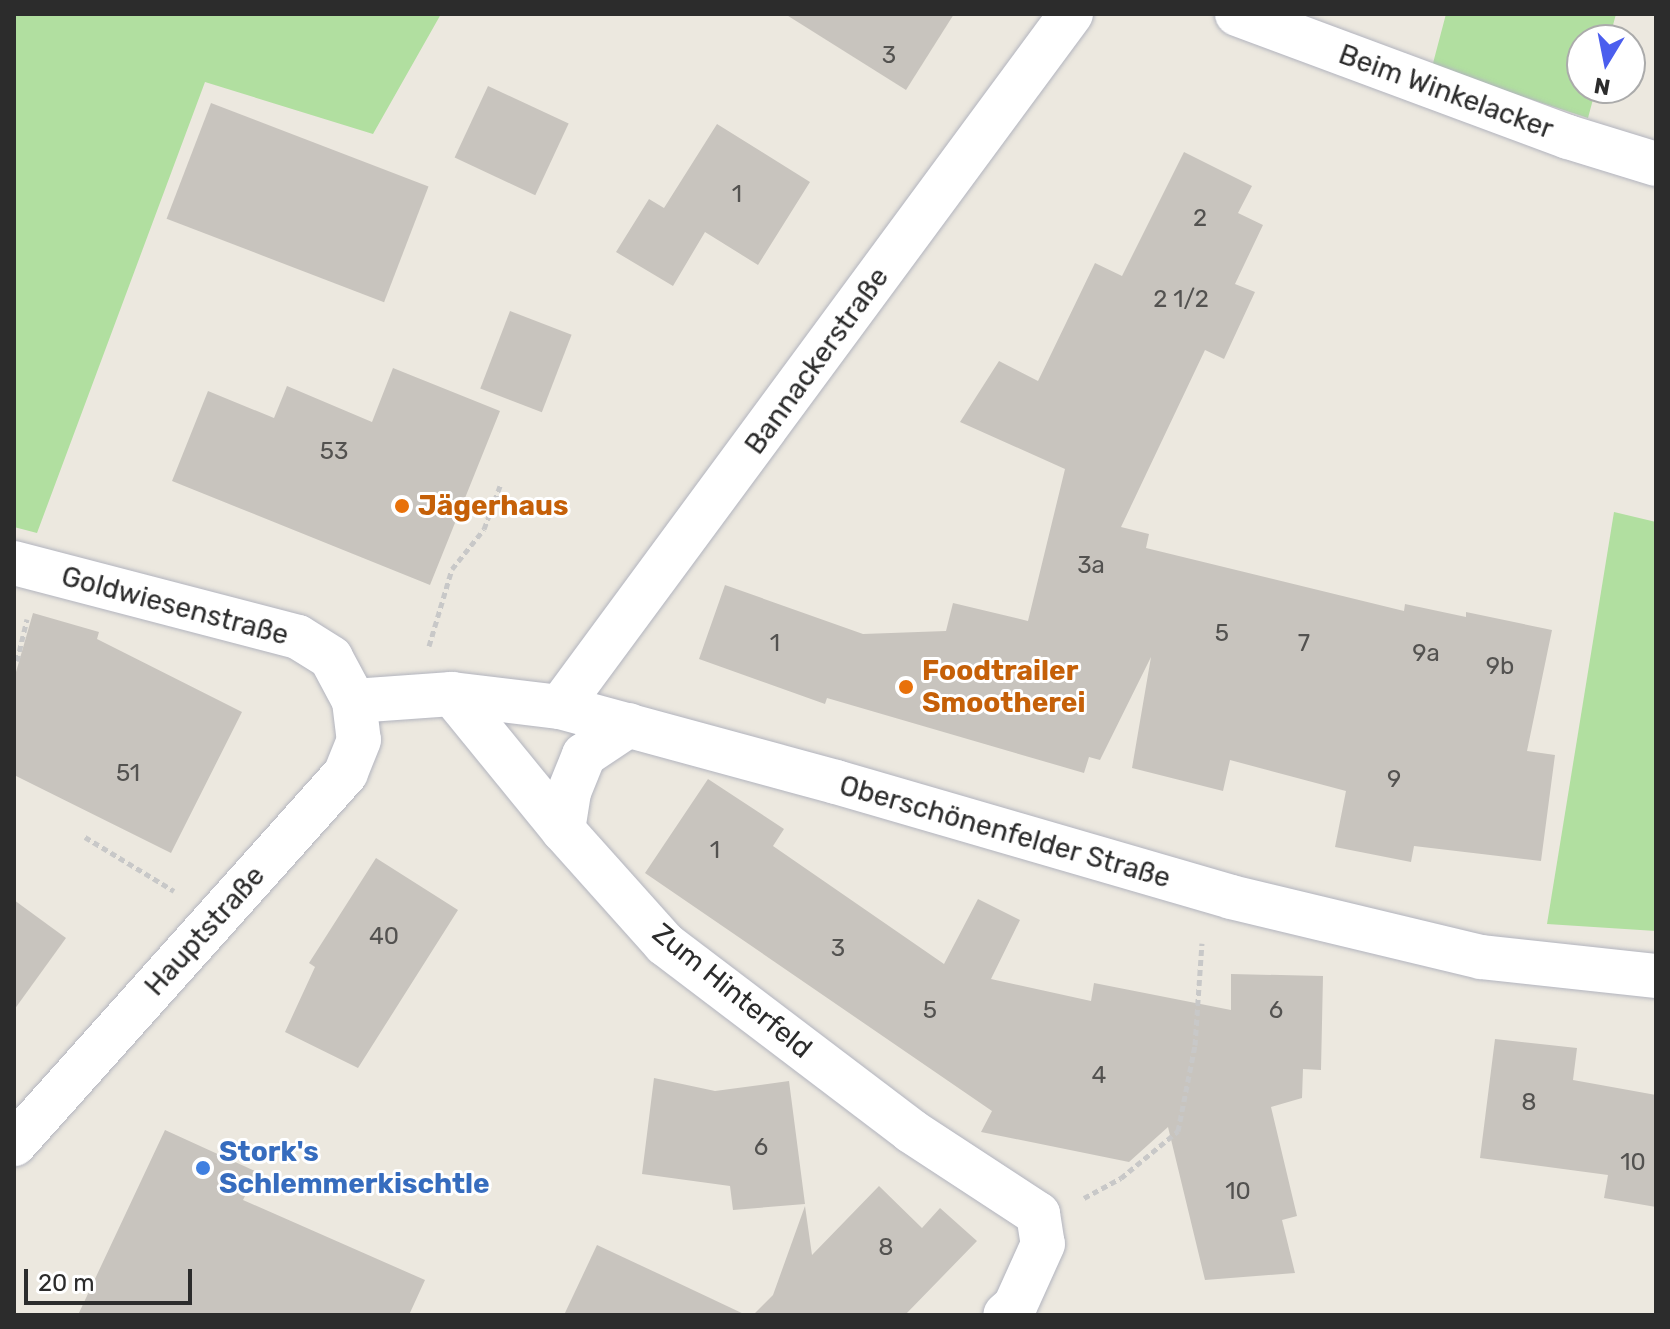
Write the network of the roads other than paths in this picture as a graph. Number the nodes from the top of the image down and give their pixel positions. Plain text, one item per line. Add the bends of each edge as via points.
1 (1071, 14) edge
2 (1237, 14) edge
3 (1656, 164) edge
4 (14, 563) edge
5 (433, 695) junction
6 (354, 701) junction
7 (560, 707) junction
8 (629, 725) junction
9 (563, 830) junction
10 (1656, 976) edge
11 (14, 1144) edge
12 (1005, 1315) edge

1 - 7 street, Bannackerstraße
2 - 3 street, Beim Winkelacker via 1568,137
4 - 6 street, Goldwiesenstraße via 298,637 331,658
5 - 6 street, Oberschönenfelder Straße
5 - 7 street, Oberschönenfelder Straße
5 - 9 street, Zum Hinterfeld
6 - 11 street, Hauptstraße via 359,740 346,773
7 - 8 street, Oberschönenfelder Straße
8 - 9 street via 584,755 569,792
8 - 10 street, Oberschönenfelder Straße via 1208,890 1481,957
9 - 12 street, Zum Hinterfeld via 665,944 1040,1229 1015,1306

